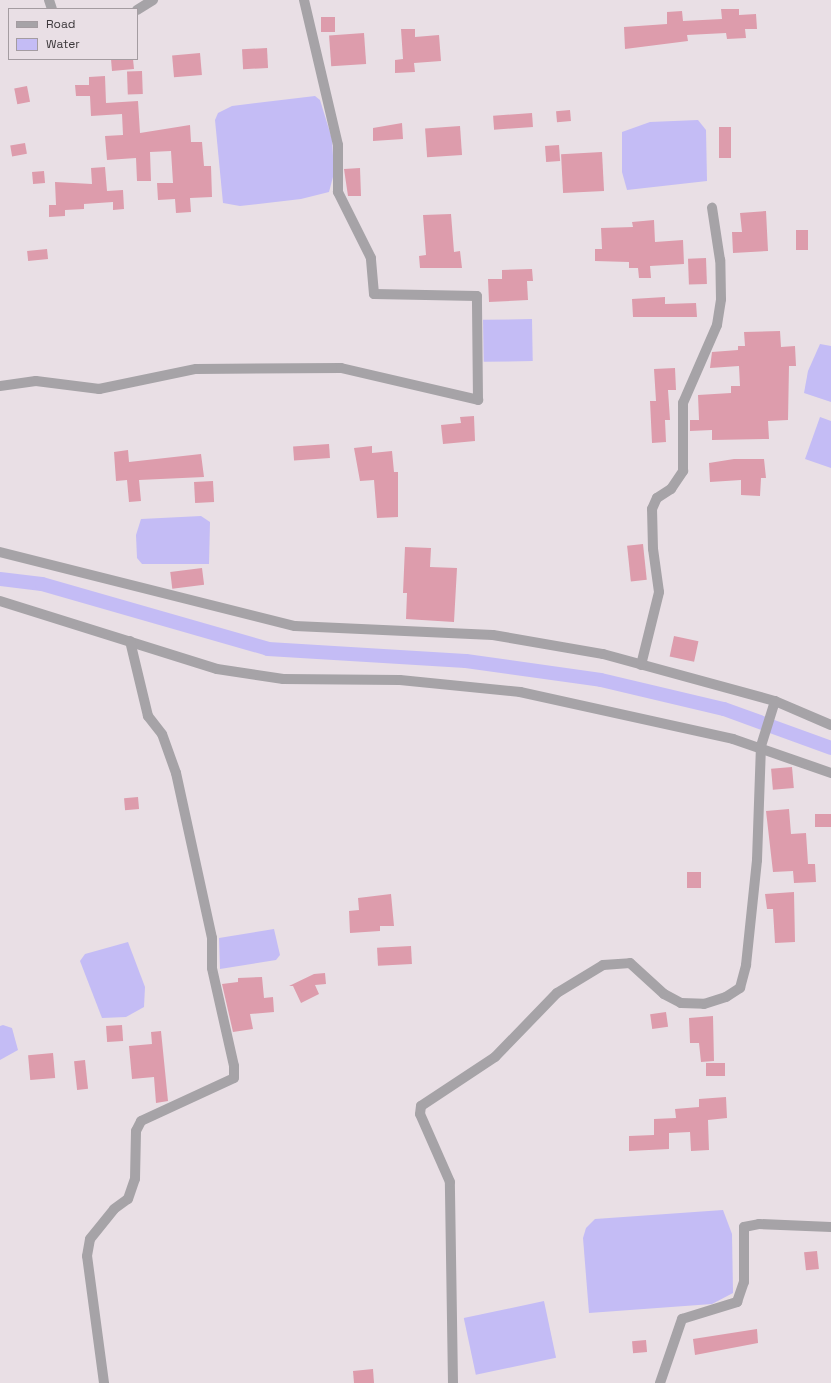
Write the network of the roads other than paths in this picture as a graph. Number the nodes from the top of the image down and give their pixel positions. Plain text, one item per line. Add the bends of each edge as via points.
1 (153, 0) edge
2 (304, 0) edge
3 (138, 9) edge
4 (712, 208) dead end
5 (0, 386) edge
6 (0, 552) edge
7 (0, 601) edge
8 (130, 641) junction
9 (641, 665) junction
10 (775, 701) junction
11 (831, 725) edge
12 (761, 746) junction
13 (831, 773) edge
14 (831, 1227) edge
15 (104, 1383) edge
16 (453, 1383) edge
17 (660, 1383) edge

1 - 3 street
2 - 5 street via 338,145 338,192 371,258 374,294 477,296 478,400 341,368 196,369 99,389 36,381
4 - 9 street via 720,260 720,305 717,325 683,404 683,471 671,489 657,498 652,509 659,592
6 - 9 street via 295,626 493,635
7 - 8 street
8 - 12 street via 217,669 283,679 400,680 520,692
8 - 15 street via 148,716 162,734 176,773 212,938 212,968 234,1066 234,1078 141,1121 136,1131 135,1179 128,1199 114,1209 90,1239 88,1256
9 - 10 street
10 - 11 street
10 - 12 street
12 - 13 street
12 - 16 street via 757,860 746,965 740,988 726,997 704,1004 681,1003 664,994 630,962 603,965 557,993 495,1057 421,1106 420,1114 450,1182
14 - 17 street via 759,1224 744,1227 744,1282 737,1302 682,1319

